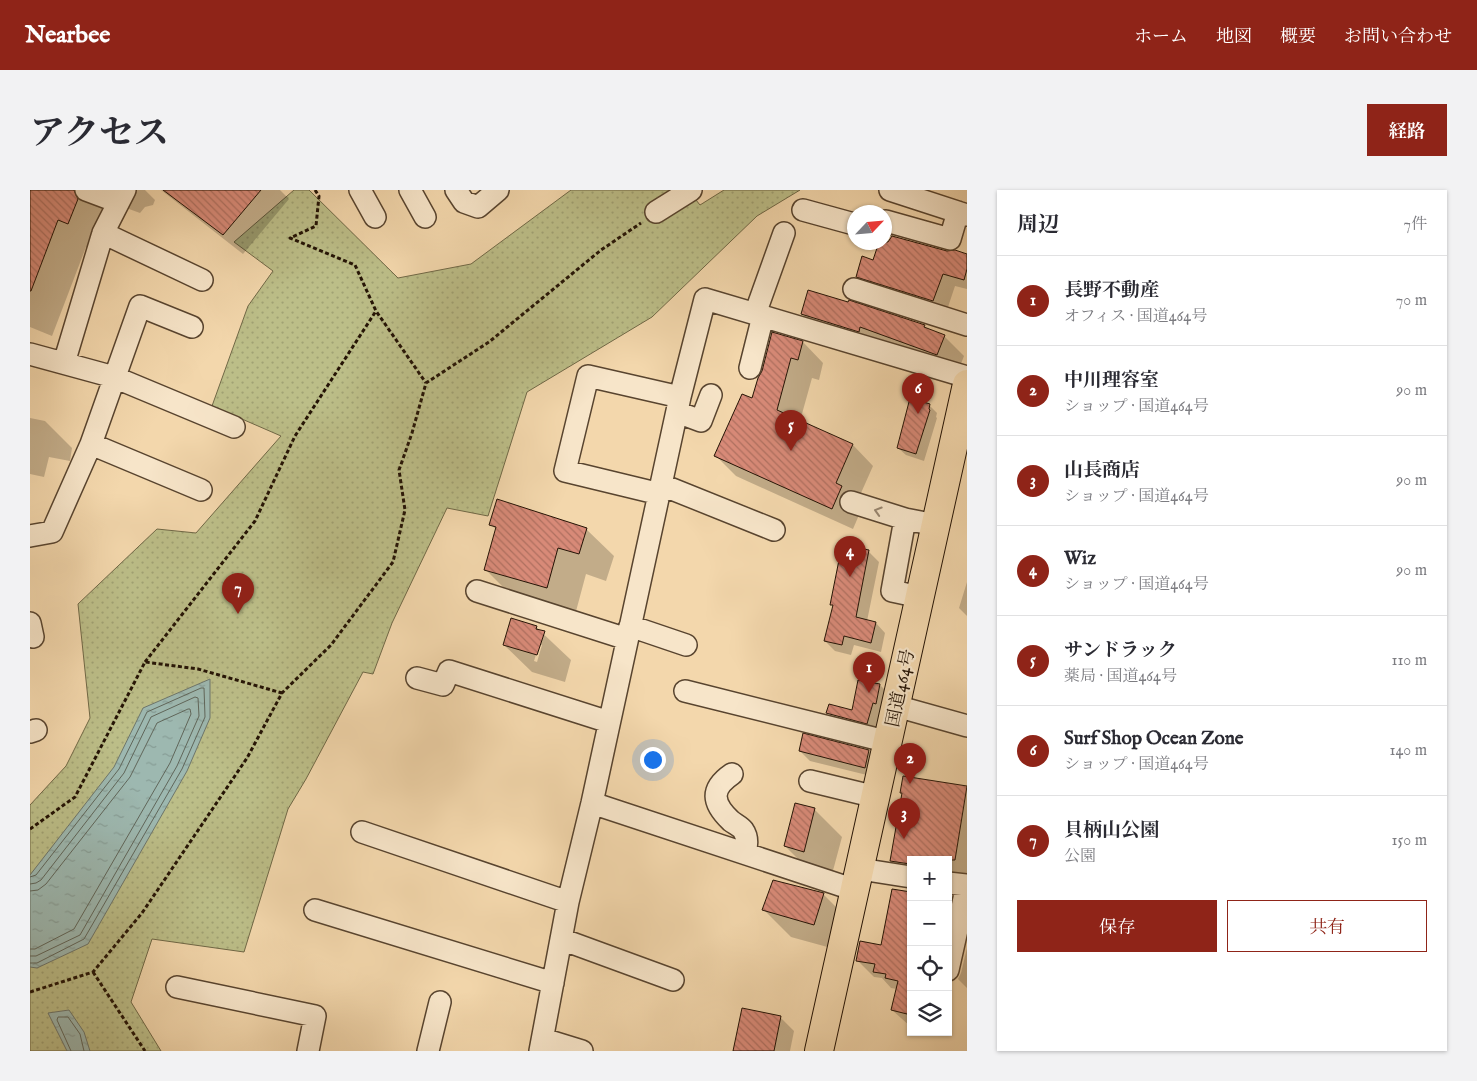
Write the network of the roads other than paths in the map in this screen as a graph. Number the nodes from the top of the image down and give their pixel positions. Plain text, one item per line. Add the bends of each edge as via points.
1 (86, 190) edge
2 (360, 190) edge
3 (410, 190) edge
4 (456, 190) edge
5 (498, 190) edge
6 (691, 190) edge
7 (890, 190) edge
8 (121, 196) edge
9 (803, 210) dead end
10 (656, 212) road end
11 (962, 213) edge
12 (375, 217) dead end
13 (426, 217) dead end
14 (847, 222) edge
15 (892, 222) edge
16 (103, 233) junction
17 (784, 233) dead end
18 (202, 280) dead end
19 (854, 288) dead end
20 (759, 315) junction
21 (967, 325) edge
22 (192, 327) dead end
23 (30, 354) edge
24 (64, 363) junction
25 (750, 368) dead end
26 (114, 377) junction
27 (967, 377) edge
28 (967, 384) edge
29 (711, 395) dead end
30 (679, 404) junction
31 (234, 427) dead end
32 (91, 444) junction
33 (960, 452) edge
34 (201, 490) dead end
35 (661, 490) junction
36 (851, 502) dead end
37 (905, 519) junction
38 (936, 526) junction
39 (774, 530) dead end
40 (30, 536) edge
41 (477, 591) dead end
42 (920, 596) junction
43 (629, 632) junction
44 (686, 644) dead end
45 (417, 678) dead end
46 (685, 691) dead end
47 (896, 706) junction
48 (609, 722) junction
49 (967, 726) edge
50 (888, 742) junction
51 (732, 774) dead end
52 (810, 781) dead end
53 (876, 796) junction
54 (592, 803) junction
55 (362, 832) dead end
56 (745, 853) junction
57 (907, 877) edge
58 (857, 879) junction
59 (952, 883) edge
60 (568, 902) junction
61 (315, 910) dead end
62 (561, 939) junction
63 (952, 952) edge
64 (673, 980) dead end
65 (553, 984) junction
66 (177, 987) dead end
67 (440, 1002) dead end
68 (541, 1045) edge
69 (308, 1051) edge
70 (428, 1051) edge
71 (582, 1051) edge
72 (819, 1051) edge

1 - 8 street
2 - 12 street
3 - 13 street
4 - 5 street via 464,202 478,207
6 - 10 street
7 - 11 street
8 - 16 street
9 - 14 street
11 - 15 street via 950,239
16 - 18 street
16 - 24 street
17 - 20 street
19 - 21 street
20 - 25 street
20 - 27 street
20 - 30 street via 705,299
22 - 26 street via 140,306
23 - 24 street
24 - 26 street
26 - 31 street
26 - 32 street
28 - 33 highway, 国道464号
29 - 30 street via 701,421
30 - 35 street
30 - 35 street via 588,376 565,471
32 - 34 street
32 - 40 street via 52,532
33 - 38 highway, 国道464号
35 - 39 street
35 - 43 street
37 -> 36 street
37 - 38 street
37 - 42 street via 892,591
38 - 42 highway, 国道464号
41 - 43 street
42 - 47 highway, 国道464号
43 - 44 street
43 - 48 street
45 - 48 street via 443,685 449,671
46 - 50 street
47 - 49 street
47 - 50 highway, 国道464号
48 - 54 street
50 - 53 highway, 国道464号
51 - 56 street via 721,781 716,790 716,803 721,812 743,830 747,846
52 - 53 street
53 - 58 highway, 国道464号
54 - 56 street
54 - 60 street
55 - 60 street
56 - 58 street
57 - 58 street
58 - 72 highway, 国道464号
59 - 63 street via 967,885
60 - 62 street
61 - 65 street
62 - 64 street
62 - 65 street
65 - 68 street
66 - 69 street via 315,1016
67 - 70 street
68 - 71 street

